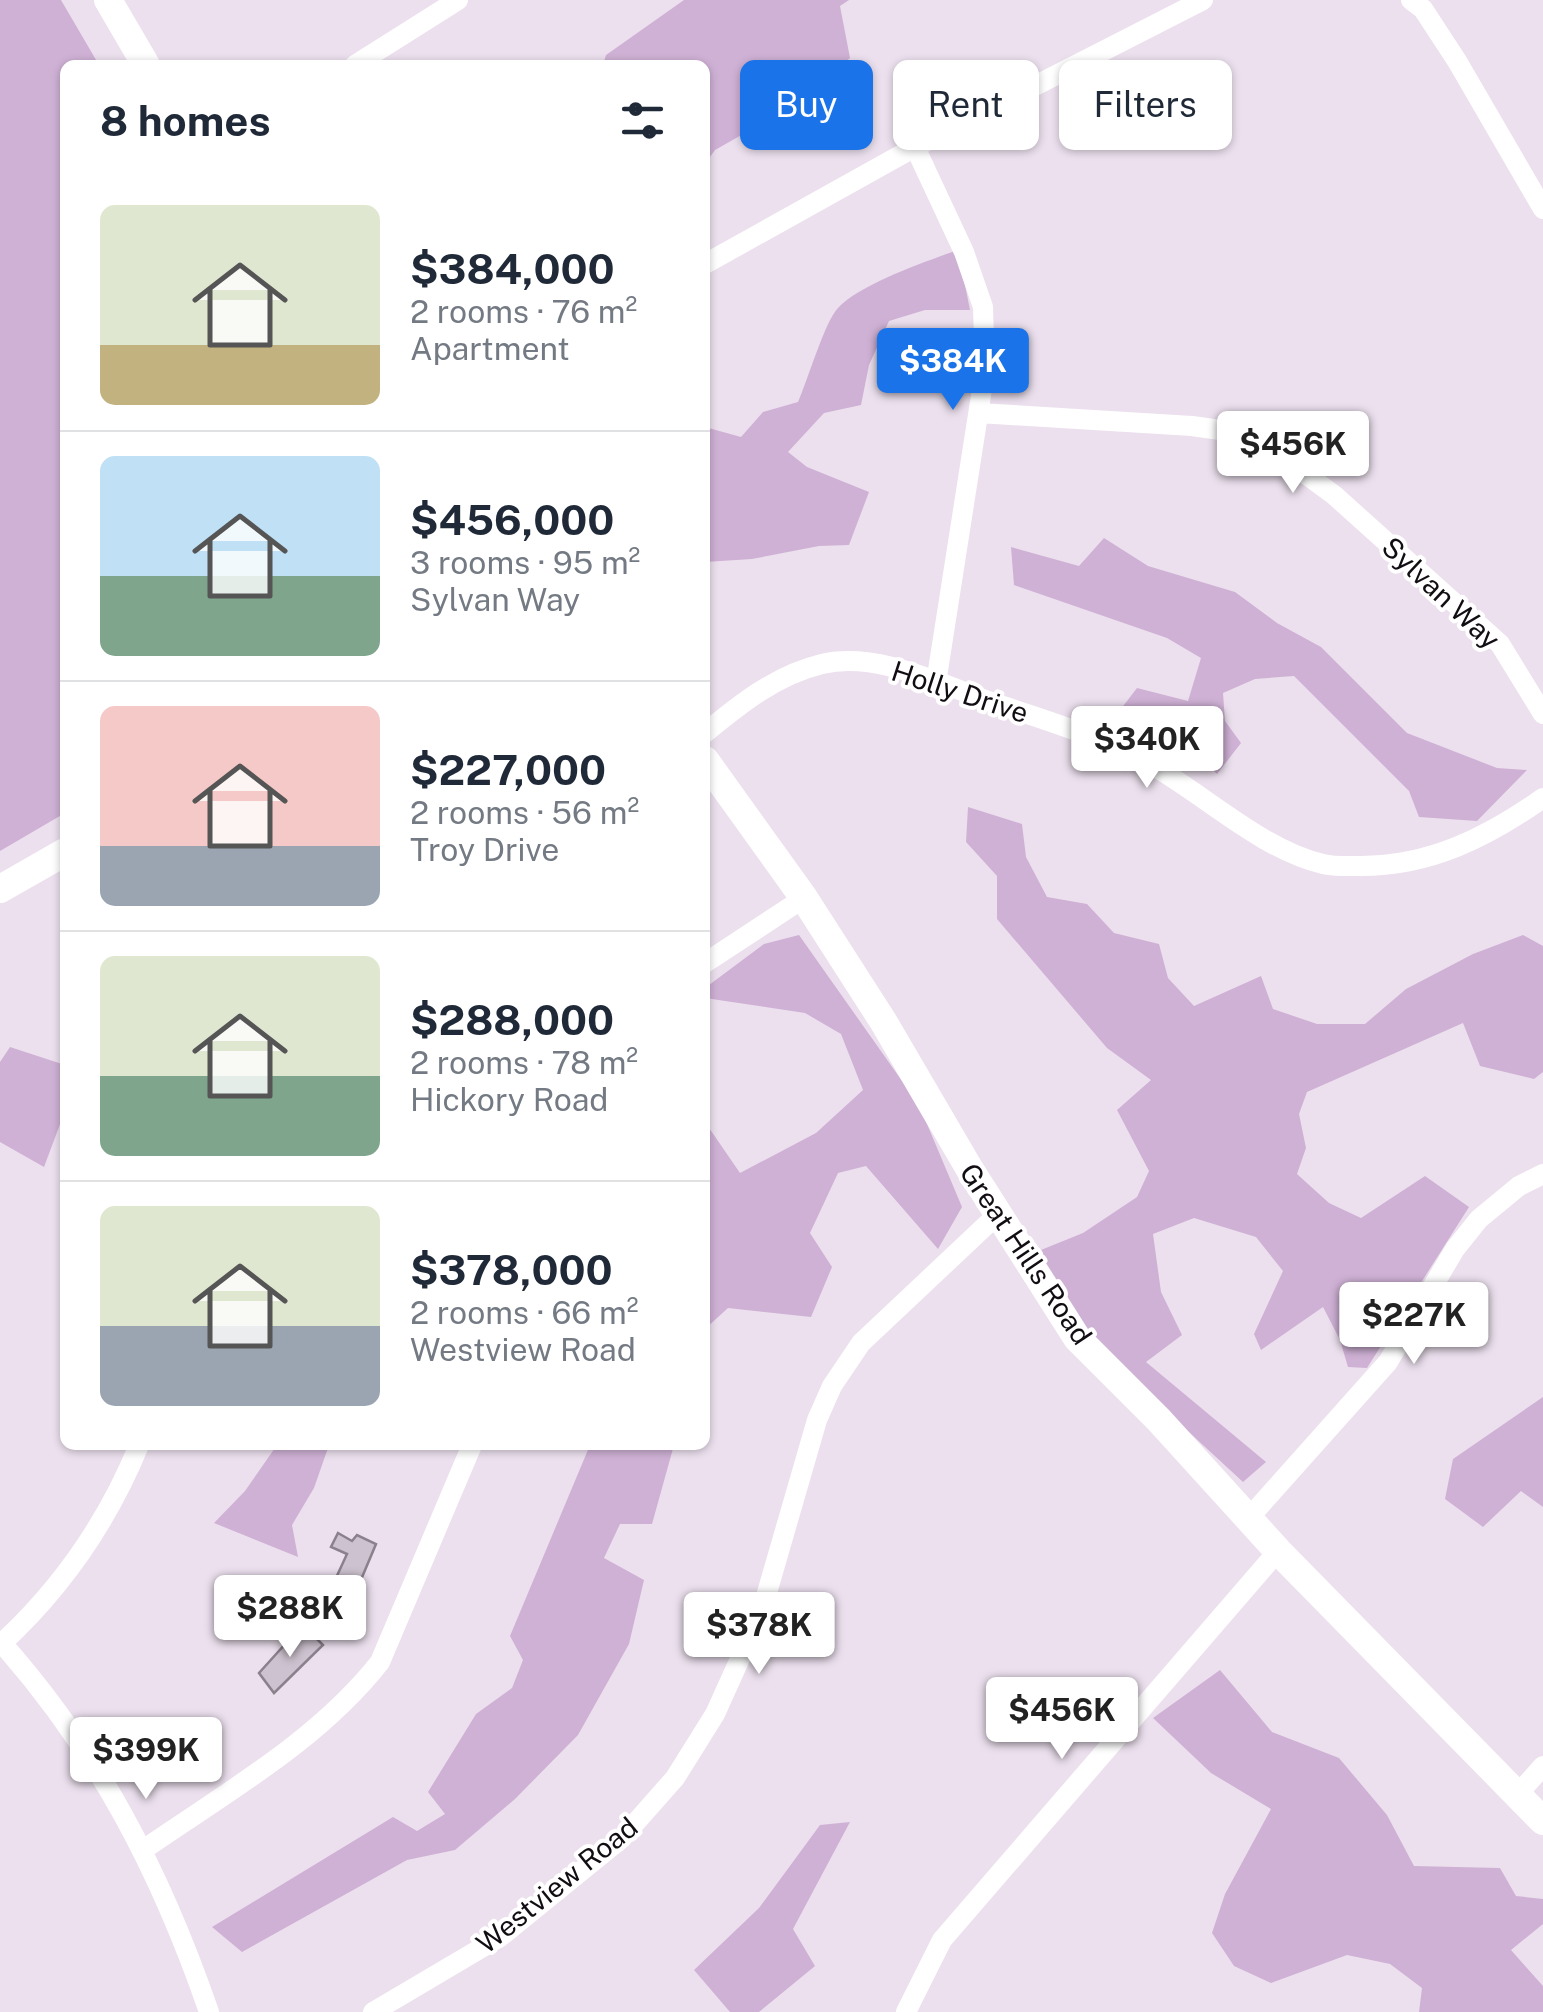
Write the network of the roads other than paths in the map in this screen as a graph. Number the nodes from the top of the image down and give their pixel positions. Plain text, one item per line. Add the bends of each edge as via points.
1 (108, 0) edge
2 (458, 0) edge
3 (1203, 0) edge
4 (1411, 0) edge
5 (1166, 8) edge
6 (143, 60) edge
7 (364, 60) edge
8 (1039, 79) edge
9 (911, 150) edge
10 (917, 150) edge
11 (1543, 209) edge
12 (710, 261) edge
13 (979, 413) junction
14 (936, 683) junction
15 (1543, 714) edge
16 (710, 729) edge
17 (710, 767) edge
18 (1543, 798) edge
19 (60, 855) edge
20 (0, 889) edge
21 (804, 898) junction
22 (710, 960) edge
23 (1543, 1174) edge
24 (998, 1214) junction
25 (136, 1450) edge
26 (470, 1450) edge
27 (1248, 1519) junction
28 (1278, 1551) junction
29 (1, 1643) edge
30 (1543, 1766) edge
31 (1517, 1795) junction
32 (1543, 1821) edge
33 (143, 1850) junction
34 (910, 2002) edge
35 (209, 2012) edge
36 (373, 2012) edge
37 (929, 2012) edge

1 - 6 street
2 - 7 street
3 - 5 street
4 - 11 street via 1457,61
5 - 8 street
9 - 12 street
10 - 13 street via 982,307
13 - 14 street
13 - 15 street, Sylvan Way via 1192,426 1234,432 1273,450 1500,644
14 - 16 street, Holly Drive via 891,668 825,663 764,688
14 - 18 street, Holly Drive via 1106,741 1288,853 1327,866 1424,860 1466,845
17 - 21 street, Great Hills Road
19 - 20 street
21 - 22 street
21 - 24 street, Great Hills Road
23 - 27 street via 1479,1219 1388,1362
24 - 27 street, Great Hills Road via 1077,1338
24 - 36 street, Westview Road via 861,1343 832,1386 762,1610 715,1714 676,1778 622,1838 500,1938
25 - 29 street via 54,1593
26 - 33 street via 380,1662 358,1691 324,1723
27 - 28 street, Great Hills Road
28 - 31 street, Great Hills Road
28 - 34 street via 942,1940
29 - 33 street via 71,1727
30 - 31 street
31 - 32 street, Great Hills Road
33 - 35 street
34 - 37 street

